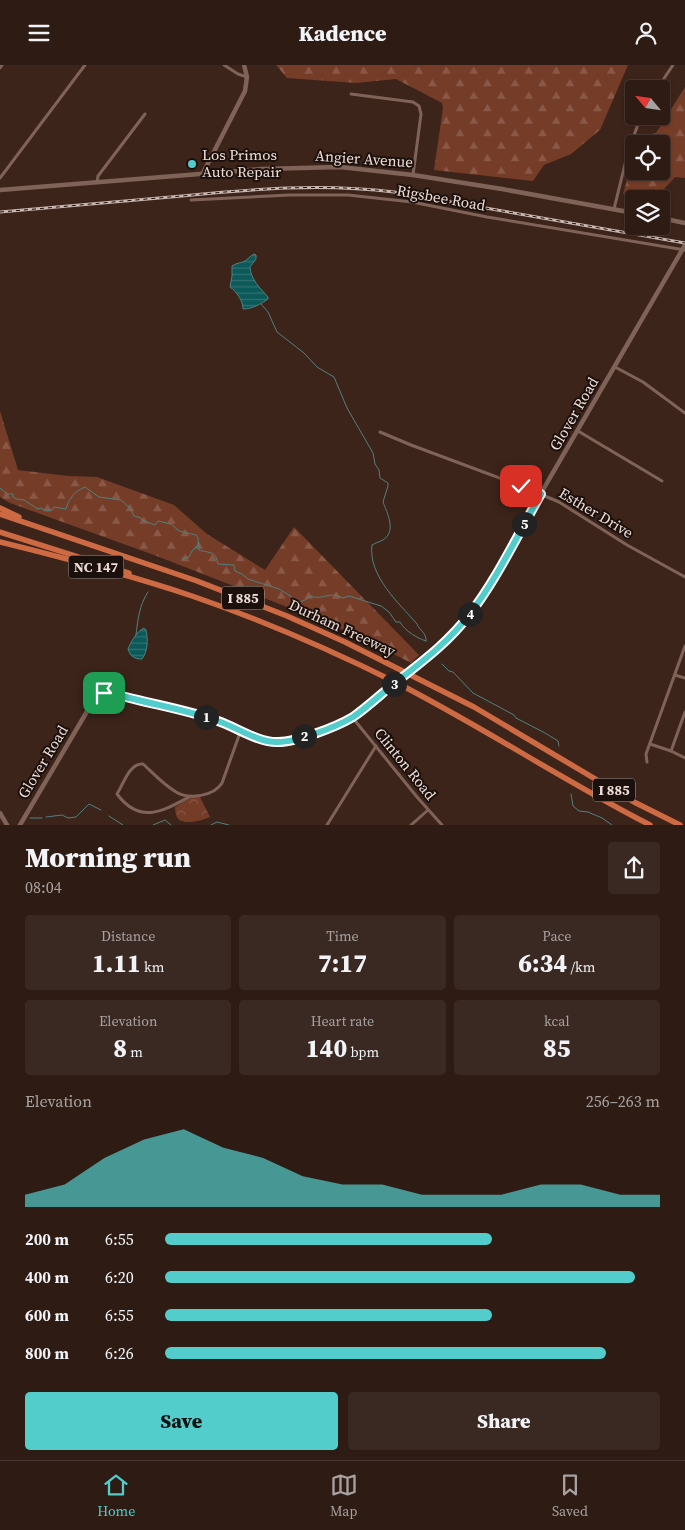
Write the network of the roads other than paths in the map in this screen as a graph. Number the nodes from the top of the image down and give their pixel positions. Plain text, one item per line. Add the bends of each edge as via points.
1 (85, 65) edge
2 (224, 65) edge
3 (244, 65) edge
4 (673, 65) edge
5 (247, 77) junction
6 (663, 80) edge
7 (351, 94) dead end
8 (145, 114) dead end
9 (638, 125) edge
10 (203, 173) junction
11 (413, 175) junction
12 (0, 178) edge
13 (97, 182) junction
14 (0, 191) edge
15 (191, 200) dead end
16 (614, 210) junction
17 (625, 212) edge
18 (670, 220) edge
19 (685, 223) edge
20 (684, 249) edge
21 (615, 367) junction
22 (684, 411) edge
23 (380, 431) dead end
24 (578, 431) junction
25 (662, 481) dead end
26 (541, 494) junction
27 (0, 507) edge
28 (0, 514) edge
29 (46, 530) junction
30 (0, 532) edge
31 (0, 542) edge
32 (685, 577) edge
33 (192, 596) junction
34 (685, 646) edge
35 (675, 675) junction
36 (685, 678) edge
37 (685, 712) edge
38 (352, 717) junction
39 (241, 730) junction
40 (650, 744) junction
41 (376, 746) junction
42 (671, 751) junction
43 (685, 757) edge
44 (647, 762) dead end
45 (177, 793) junction
46 (191, 796) junction
47 (179, 802) junction
48 (428, 810) junction
49 (0, 813) edge
50 (7, 825) edge
51 (20, 825) edge
52 (327, 825) edge
53 (411, 825) edge
54 (442, 825) edge
55 (650, 825) edge
56 (680, 825) edge

1 - 12 street
2 - 5 street
3 - 5 street
4 - 6 street
5 - 10 street via 244,95
7 - 11 street via 413,102 419,106 421,114
8 - 13 street via 98,176
9 - 16 street
10 - 11 street, Angier Avenue via 330,166
10 - 13 street, Angier Avenue
11 - 16 street, Angier Avenue
13 - 14 street, Angier Avenue
15 - 20 street, Rigsbee Road via 348,195 412,202
16 - 17 street, Angier Avenue
18 - 19 street
20 - 21 street, Glover Road
21 - 22 street
21 - 24 street, Glover Road
23 - 26 street, Esther Drive
24 - 25 street
24 - 26 street, Glover Road
26 - 32 street, Esther Drive
26 - 38 street, Glover Road via 474,608 449,638
27 - 29 highway, I 885
28 - 29 highway, Durham Freeway
29 - 56 highway, Durham Freeway / I 885 via 198,581 345,642 474,707 626,797
30 - 33 highway, I 885
31 - 33 highway, Durham Freeway / NC 147
33 - 55 highway, Durham Freeway / I 885 via 281,631 396,683
34 - 35 street
35 - 36 street
35 - 40 street
37 - 42 street
38 - 39 street, Glover Road via 327,729 283,742 270,741
38 - 41 street, Clinton Road
39 - 46 street via 219,787 211,793
39 - 51 street, Glover Road via 208,718 102,693 92,703
40 - 42 street
40 - 44 street
41 - 48 street, Clinton Road
41 - 52 street
42 - 43 street
45 - 46 street
45 - 47 street
45 - 47 street via 138,763 117,794 124,805 143,814 162,812
46 - 47 street
48 - 53 street
48 - 54 street, Clinton Road
49 - 50 street

